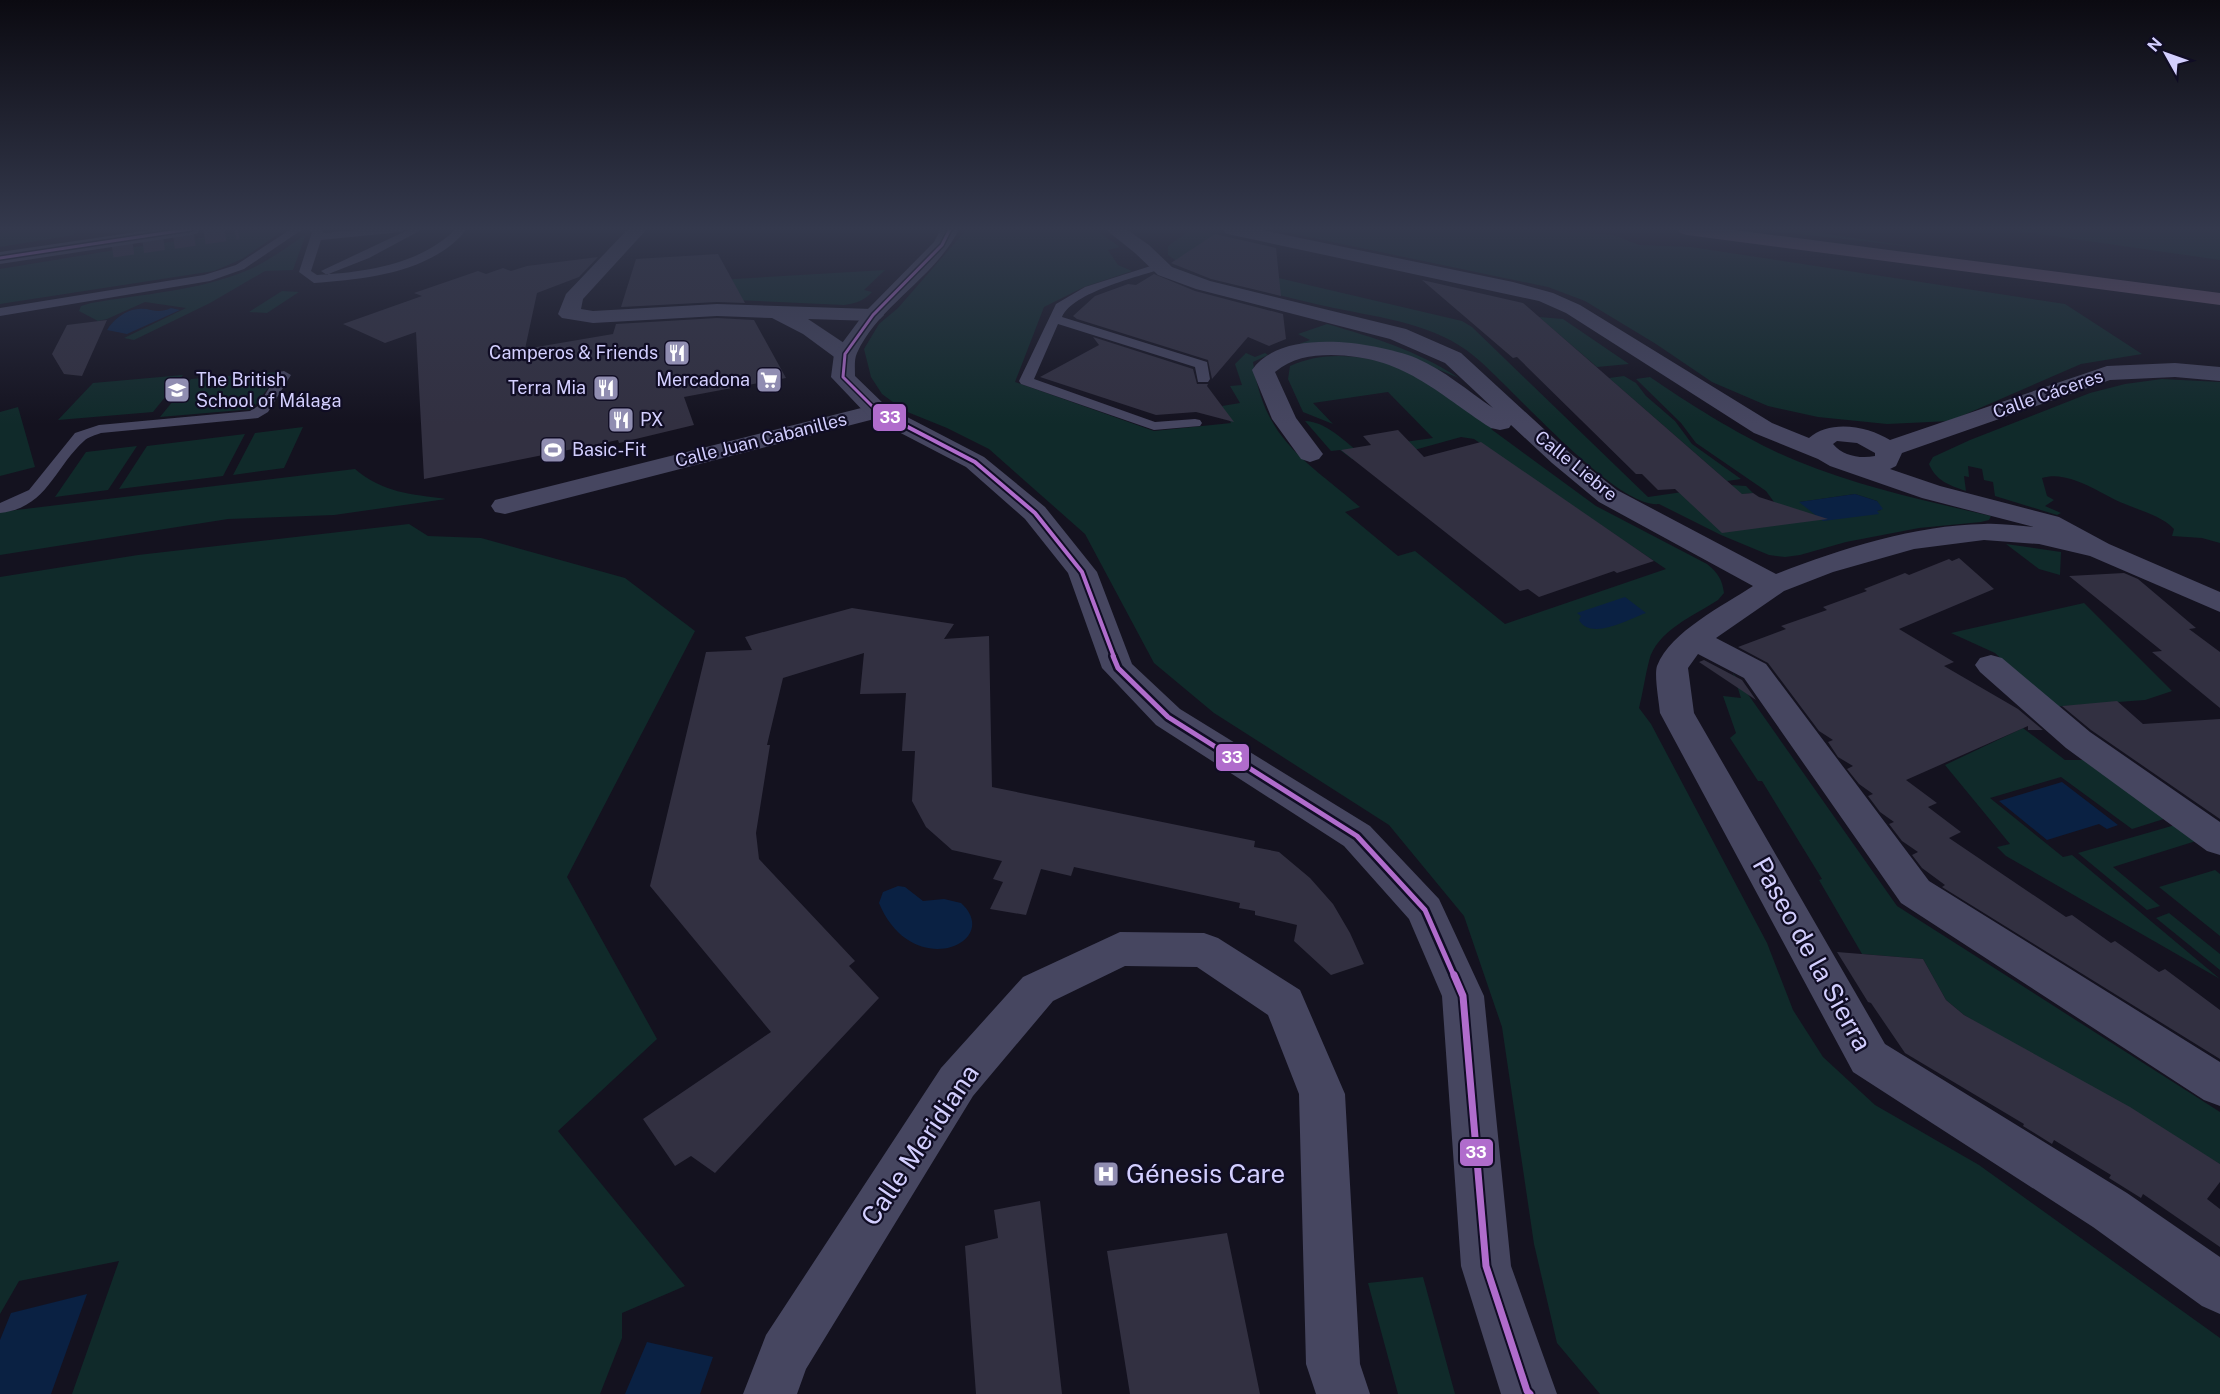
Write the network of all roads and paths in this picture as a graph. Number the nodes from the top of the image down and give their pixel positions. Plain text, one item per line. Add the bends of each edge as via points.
1 (109, 294) edge
2 (577, 294) edge
3 (894, 294) edge
4 (1082, 294) edge
5 (1239, 294) edge
6 (1535, 294) edge
7 (2182, 294) edge
8 (2220, 299) edge
9 (773, 311) junction
10 (0, 312) edge
11 (873, 315) junction
12 (1054, 319) junction
13 (844, 354) junction
14 (2220, 374) edge
15 (284, 375) dead end
16 (1203, 379) dead end
17 (877, 411) junction
18 (1195, 423) dead end
19 (1951, 428) junction
20 (1838, 445) junction
21 (1310, 453) dead end
22 (1888, 453) junction
23 (1562, 458) junction
24 (1962, 499) junction
25 (505, 506) dead end
26 (0, 508) edge
27 (2099, 550) junction
28 (1774, 585) junction
29 (2220, 603) edge
30 (1693, 639) junction
31 (1991, 665) dead end
32 (2220, 842) edge
33 (2220, 1086) edge
34 (2220, 1288) edge
35 (770, 1394) edge
36 (1343, 1394) edge
37 (1530, 1394) edge

1 - 10 lane
2 - 9 street via 569,314 593,318 717,309
3 - 11 street
4 - 12 lane via 1060,307
5 - 23 street, Calle Liebre via 1398,334 1453,358
6 - 20 street via 1573,309 1763,428
7 - 8 highway
9 - 11 street
9 - 13 street via 811,328
11 - 13 street
12 - 16 lane via 1202,365
12 - 18 lane via 1026,381 1154,426
13 - 17 street via 843,376
14 - 19 street, Calle Cáceres via 2175,370 2107,373
15 - 26 lane via 263,409 253,415 99,429 80,436 35,492
17 - 25 street, Calle Juan Cabanilles
17 - 37 street via 975,462 1035,513 1082,572 1118,668 1168,717 1357,836 1425,910 1463,996 1486,1266
19 - 20 street, Calle Cáceres
19 - 22 street, Calle Cáceres
20 - 22 street, Calle Cáceres via 1872,466 1887,461
20 - 24 street via 1931,492
21 - 23 street via 1284,419 1263,370 1272,360 1311,348 1386,356 1423,370 1484,414
22 - 24 street via 1917,479
23 - 28 street, Calle Liebre via 1608,496
24 - 27 street via 2049,523
27 - 28 street via 2039,536 1984,532 1912,541 1823,566
27 - 29 street
28 - 30 street, Paseo de la Sierra
30 - 33 street via 1755,671 1915,892
30 - 34 street, Paseo de la Sierra via 1672,668 1677,712 1869,1058 2110,1210
31 - 32 street via 2078,740
35 - 36 street, Calle Meridiana via 785,1354 957,1082 1038,989 1120,949 1204,950 1285,1003 1322,1094 1333,1364

